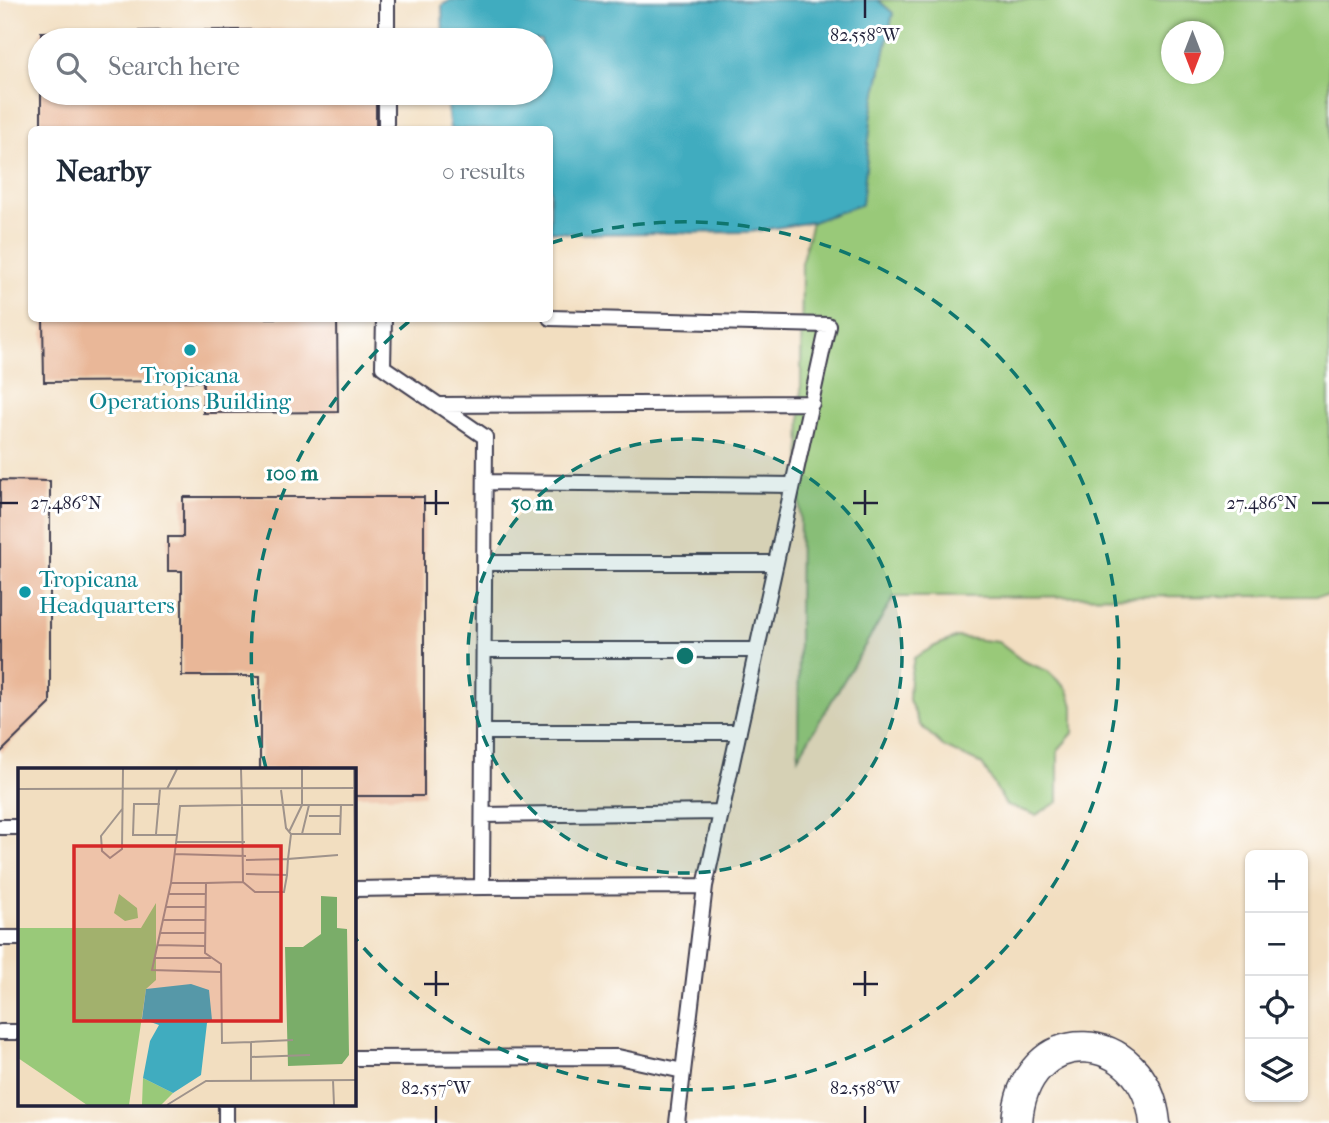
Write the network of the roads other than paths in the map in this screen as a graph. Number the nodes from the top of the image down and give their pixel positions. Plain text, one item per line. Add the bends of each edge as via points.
1 (387, 0) edge
2 (387, 28) edge
3 (386, 105) edge
4 (386, 126) edge
5 (553, 318) edge
6 (384, 322) edge
7 (812, 403) junction
8 (439, 405) junction
9 (485, 482) junction
10 (793, 485) junction
11 (484, 563) junction
12 (776, 563) junction
13 (484, 650) junction
14 (757, 650) junction
15 (483, 732) junction
16 (739, 732) junction
17 (722, 812) junction
18 (483, 815) junction
19 (0, 827) edge
20 (18, 827) edge
21 (705, 886) junction
22 (482, 887) junction
23 (355, 889) edge
24 (0, 938) edge
25 (18, 938) edge
26 (0, 1032) edge
27 (18, 1032) edge
28 (355, 1058) edge
29 (683, 1071) junction
30 (677, 1123) edge
31 (1017, 1123) edge
32 (1155, 1123) edge

1 - 2 lane
3 - 4 lane
5 - 7 lane via 828,325
6 - 8 lane via 383,367
7 - 8 lane
7 - 10 lane
8 - 9 lane via 485,437
9 - 10 lane
9 - 11 lane
10 - 12 lane
11 - 12 lane
11 - 13 lane
12 - 14 lane
13 - 14 lane
13 - 15 lane
14 - 16 lane
15 - 16 lane
15 - 18 lane
16 - 17 lane
17 - 18 lane
17 - 21 lane
18 - 22 lane
19 - 20 lane
21 - 22 lane
21 - 29 lane
22 - 23 lane
24 - 25 lane
26 - 27 lane
28 - 29 lane via 618,1057
29 - 30 lane
31 - 32 street via 1018,1103 1033,1071 1050,1056 1081,1047 1108,1053 1130,1067 1148,1093

